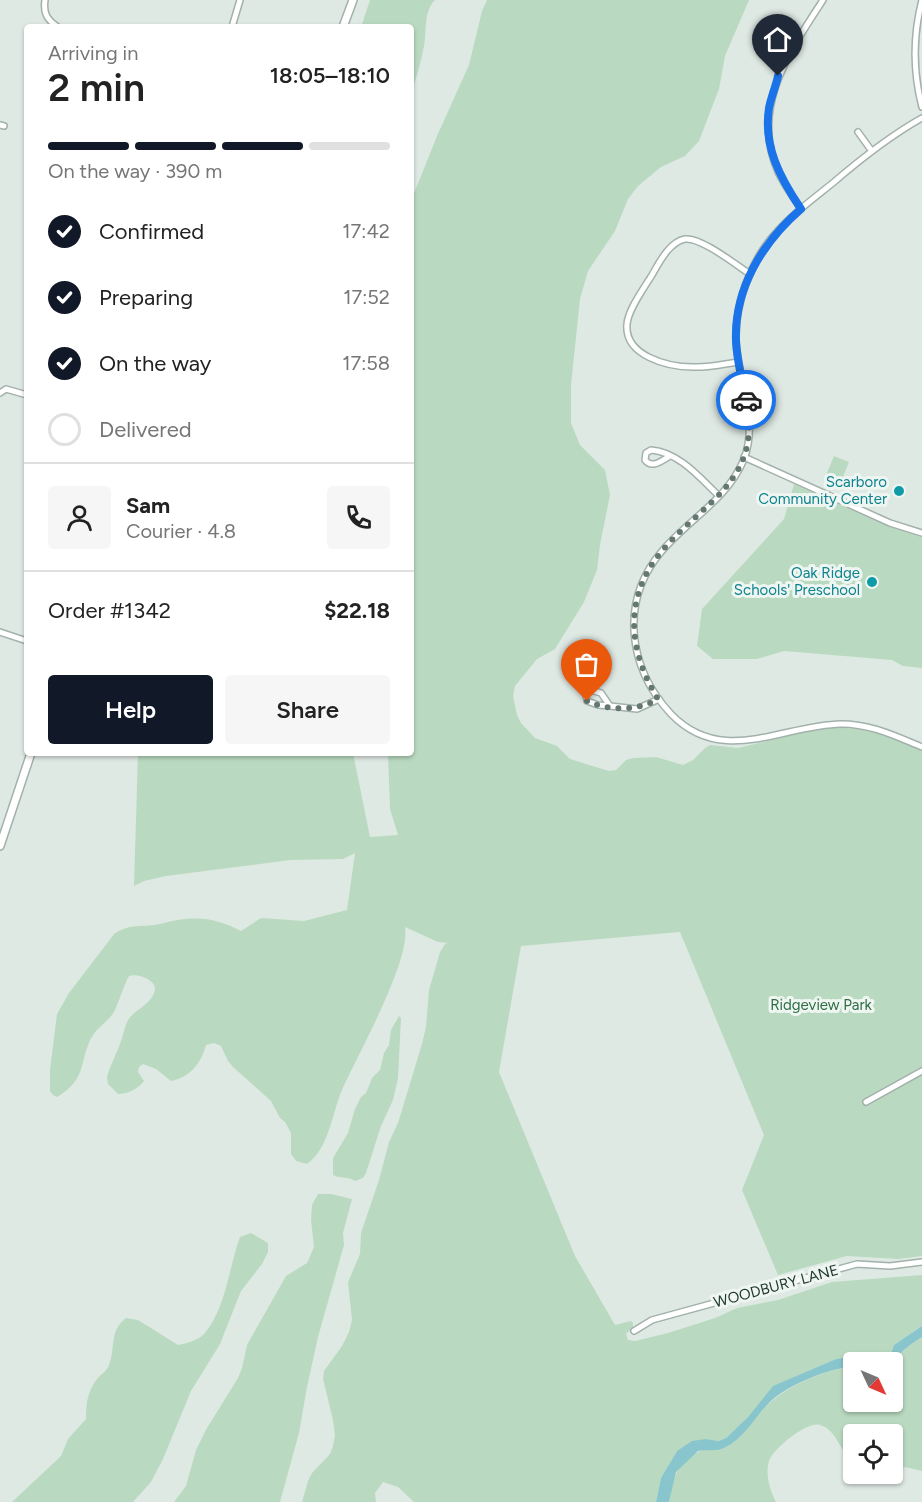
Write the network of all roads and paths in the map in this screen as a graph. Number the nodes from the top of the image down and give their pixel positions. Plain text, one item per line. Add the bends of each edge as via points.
1 (45, 0) edge
2 (240, 0) edge
3 (353, 0) edge
4 (823, 0) edge
5 (922, 0) edge
6 (54, 24) edge
7 (233, 24) edge
8 (344, 24) edge
9 (922, 107) edge
10 (922, 118) edge
11 (858, 132) dead end
12 (871, 150) junction
13 (801, 209) junction
14 (750, 274) junction
15 (738, 362) junction
16 (0, 393) edge
17 (24, 395) edge
18 (670, 456) dead end
19 (744, 457) junction
20 (719, 496) junction
21 (922, 533) edge
22 (0, 632) edge
23 (24, 640) edge
24 (658, 699) junction
25 (610, 706) dead end
26 (922, 747) edge
27 (30, 756) edge
28 (0, 846) edge
29 (922, 1071) edge
30 (866, 1102) dead end
31 (922, 1262) edge
32 (634, 1331) dead end

1 - 6 street via 44,12
2 - 7 street
3 - 8 street
4 - 13 street via 784,62 769,106 771,150 779,174
5 - 9 street via 915,42
10 - 12 street
11 - 12 street
12 - 13 street
13 - 14 street via 773,236
14 - 15 street via 737,329
14 - 15 street via 700,242 685,239 669,250 627,322 628,337 634,346 652,358 694,367
15 - 19 street via 748,409
16 - 17 street via 6,389
18 - 20 street via 688,466
19 - 20 street via 735,477
19 - 21 street via 890,523
20 - 24 street via 661,551 639,592 634,617 635,644 646,680
22 - 23 street
24 - 25 street via 637,708
24 - 26 street via 691,729 721,740 739,742 841,724 871,727
27 - 28 street
29 - 30 street
31 - 32 street, WOODBURY LANE via 890,1266 857,1264 652,1320

